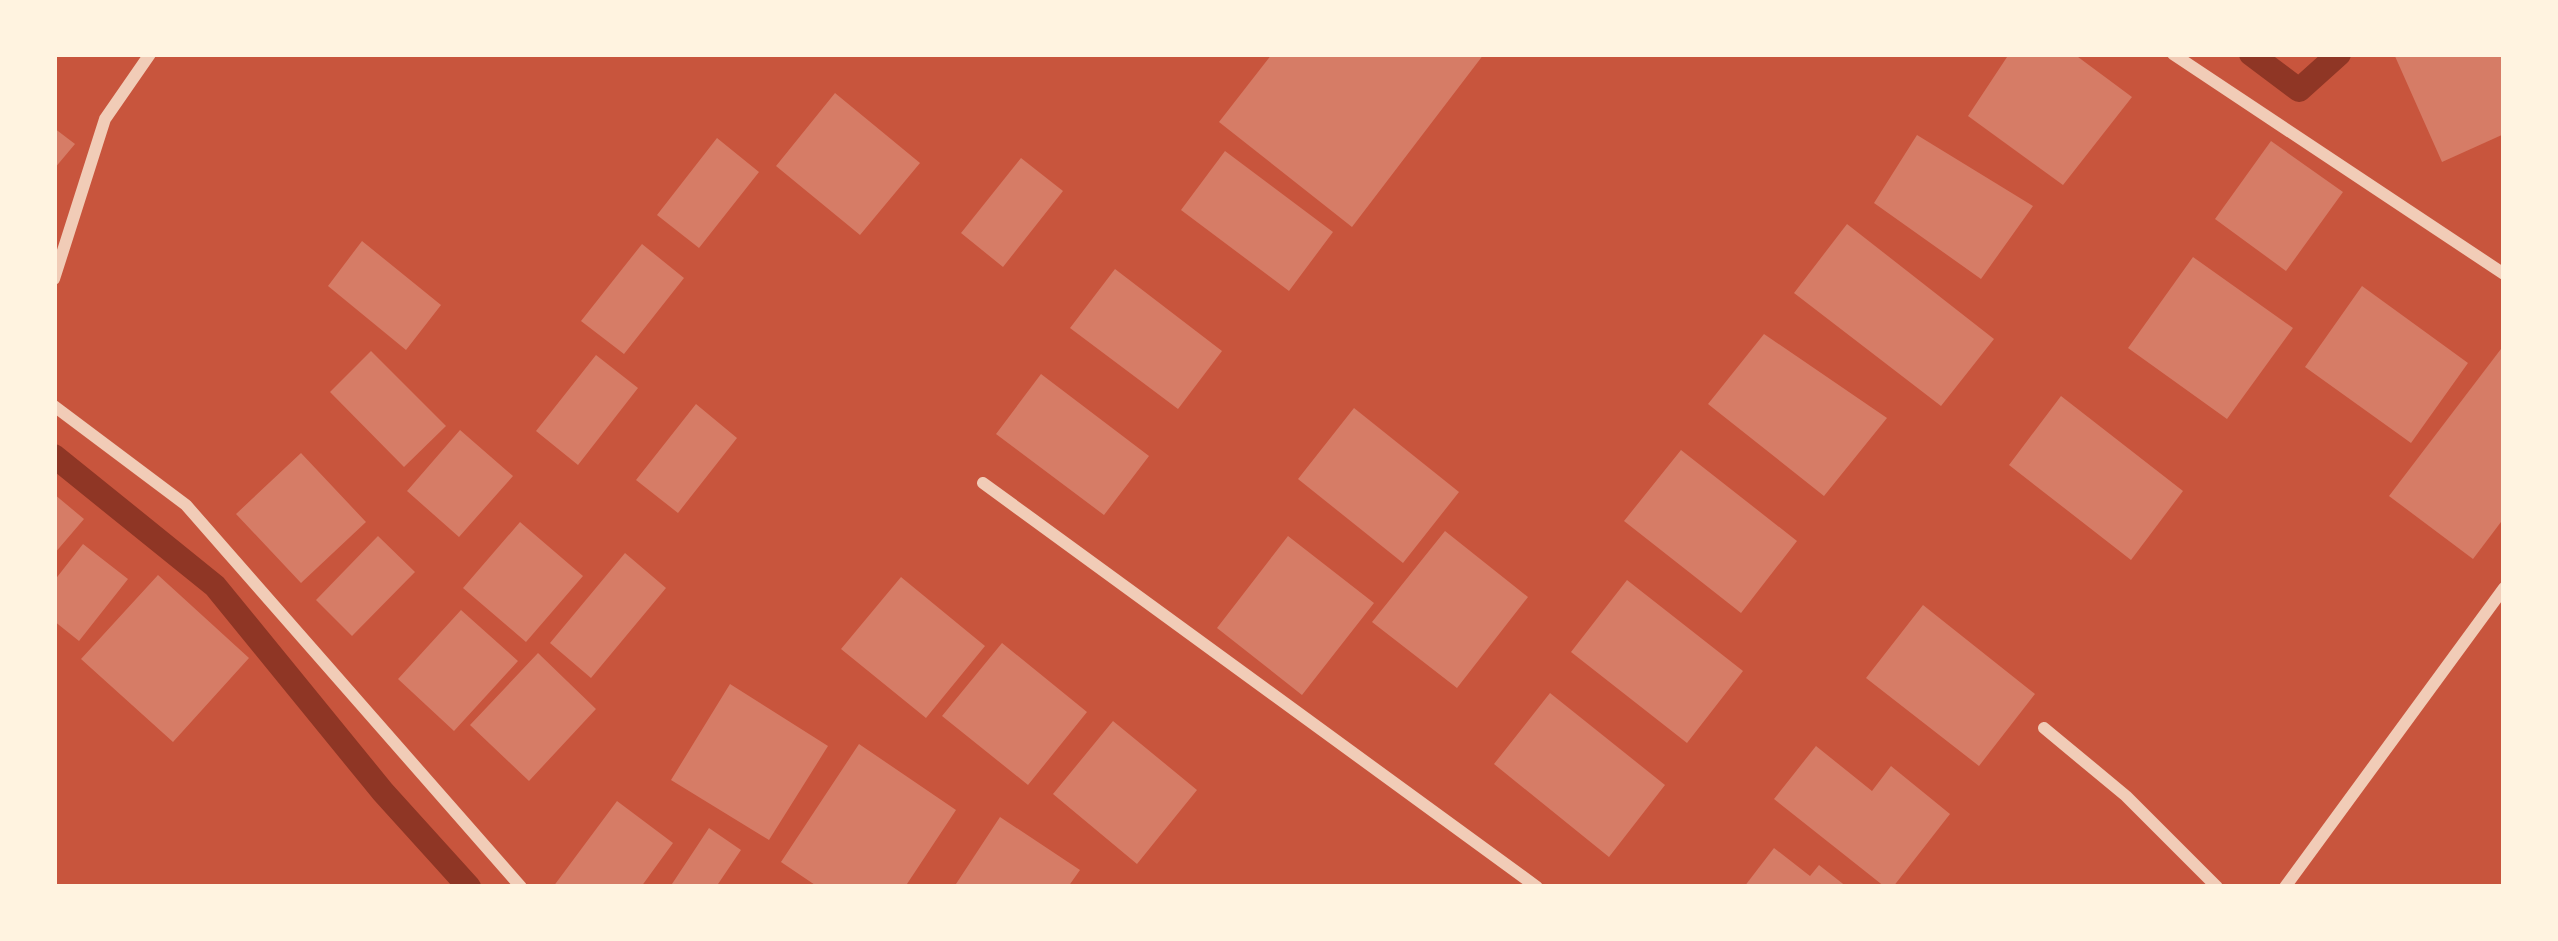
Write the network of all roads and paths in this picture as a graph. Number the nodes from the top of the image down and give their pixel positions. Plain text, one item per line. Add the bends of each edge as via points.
1 (150, 54) edge
2 (2174, 54) edge
3 (2504, 274) edge
4 (54, 279) edge
5 (54, 406) edge
6 (983, 483) dead end
7 (2504, 588) edge
8 (2044, 728) dead end
9 (521, 887) edge
10 (1537, 887) edge
11 (2217, 887) edge
12 (2285, 887) edge

1 - 4 street via 105,118
2 - 3 street
5 - 9 street via 186,505
6 - 10 street
7 - 12 street
8 - 11 street

